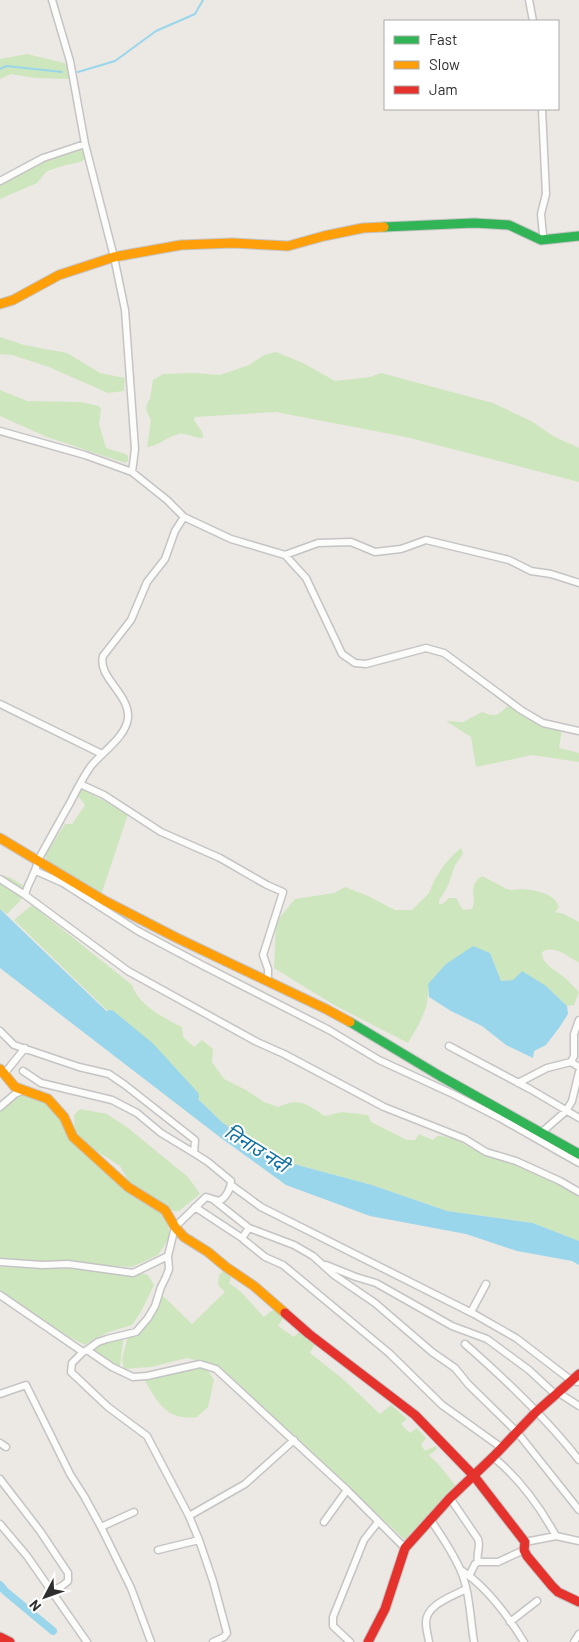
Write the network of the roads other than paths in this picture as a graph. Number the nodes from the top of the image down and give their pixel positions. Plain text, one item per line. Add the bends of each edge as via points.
1 (52, 0) edge
2 (529, 0) edge
3 (533, 20) edge
4 (542, 110) edge
5 (86, 144) junction
6 (0, 181) edge
7 (579, 236) edge
8 (542, 240) junction
9 (114, 257) junction
10 (0, 304) edge
11 (0, 431) edge
12 (132, 472) junction
13 (184, 517) junction
14 (285, 555) junction
15 (579, 583) edge
16 (0, 704) edge
17 (579, 731) edge
18 (102, 754) junction
19 (80, 784) junction
20 (0, 838) edge
21 (38, 860) junction
22 (36, 870) junction
23 (0, 880) edge
24 (25, 895) junction
25 (268, 982) junction
26 (579, 1020) edge
27 (0, 1031) edge
28 (449, 1046) dead end
29 (25, 1048) junction
30 (571, 1062) junction
31 (579, 1067) edge
32 (2, 1071) edge
33 (22, 1071) dead end
34 (579, 1072) edge
35 (518, 1083) junction
36 (24, 1090) junction
37 (0, 1107) edge
38 (566, 1111) junction
39 (579, 1118) edge
40 (542, 1132) junction
41 (194, 1153) junction
42 (579, 1154) edge
43 (579, 1162) edge
44 (231, 1185) junction
45 (579, 1192) edge
46 (214, 1200) junction
47 (195, 1207) junction
48 (175, 1227) junction
49 (249, 1228) junction
50 (242, 1238) junction
51 (168, 1256) junction
52 (0, 1262) edge
53 (320, 1263) junction
54 (486, 1284) dead end
55 (0, 1295) edge
56 (471, 1312) junction
57 (464, 1344) dead end
58 (85, 1351) junction
59 (579, 1374) edge
60 (575, 1382) edge
61 (0, 1394) edge
62 (558, 1394) junction
63 (576, 1405) edge
64 (536, 1412) junction
65 (579, 1414) edge
66 (517, 1432) junction
67 (294, 1440) junction
68 (502, 1448) junction
69 (493, 1457) junction
70 (579, 1460) edge
71 (474, 1476) junction
72 (0, 1479) edge
73 (347, 1490) junction
74 (450, 1498) junction
75 (579, 1510) edge
76 (134, 1512) dead end
77 (189, 1516) junction
78 (430, 1519) junction
79 (324, 1522) dead end
80 (378, 1522) junction
81 (0, 1524) edge
82 (101, 1527) junction
83 (556, 1536) junction
84 (199, 1540) junction
85 (579, 1541) edge
86 (525, 1546) junction
87 (405, 1548) junction
88 (158, 1550) dead end
89 (478, 1562) junction
90 (461, 1570) junction
91 (469, 1576) junction
92 (466, 1589) junction
93 (52, 1591) junction
94 (537, 1601) dead end
95 (579, 1602) edge
96 (510, 1622) junction
97 (579, 1634) edge
98 (0, 1637) edge
99 (10, 1642) edge
100 (87, 1642) edge
101 (151, 1642) edge
102 (213, 1642) edge
103 (350, 1642) edge
104 (368, 1642) edge
105 (429, 1642) edge
106 (474, 1642) edge
107 (524, 1642) edge
108 (574, 1642) edge

1 - 5 street via 70,61
2 - 3 street
4 - 8 street via 546,194 541,214
5 - 6 street via 43,158
5 - 9 street
7 - 8 street
8 - 9 street via 509,225 474,223 363,228 288,246 232,242 181,245
9 - 10 street via 59,275
9 - 12 street via 125,310 135,449
11 - 12 street via 85,454
12 - 13 street
13 - 14 street via 231,539
13 - 18 street via 165,559 147,582 131,620 103,656 104,670 126,701 128,717 124,731
14 - 15 street via 318,544 351,542 375,552 401,549 426,540 509,560 531,571
14 - 17 street via 306,578 342,654 354,663 366,664 426,648 444,653 521,710 544,723
16 - 18 street
18 - 19 street
19 - 21 street
19 - 25 street via 104,795 161,832 220,858 283,892 263,956
20 - 21 street
21 - 22 street
21 - 25 street via 114,905
22 - 24 street
22 - 43 street via 63,883 138,931
23 - 24 street
24 - 45 street via 128,971 257,1042 384,1107 465,1139 486,1152 516,1161
25 - 40 street via 326,1009
26 - 30 street
27 - 29 street via 14,1044
28 - 35 street
29 - 32 street
29 - 41 street via 79,1068 109,1074 195,1140
30 - 31 street
30 - 35 street via 547,1068
32 - 36 street via 15,1088
33 - 41 street via 41,1083 112,1100 137,1113 161,1133
34 - 38 street via 572,1101
35 - 38 street
36 - 37 street
36 - 48 street via 48,1099 64,1117 73,1137 128,1187 165,1210
38 - 39 street
38 - 40 street
40 - 42 street
41 - 44 street via 231,1181
44 - 46 street via 224,1199
44 - 56 street via 261,1207
46 - 47 street via 206,1197
46 - 49 street
47 - 48 street
47 - 50 street
48 - 51 street
48 - 71 street via 184,1237 254,1286 309,1334 415,1416
49 - 50 street
49 - 53 street via 294,1245
50 - 68 street via 265,1257 283,1266 389,1352 442,1405
51 - 52 street via 133,1273 68,1264
51 - 58 street via 169,1269 155,1306 136,1332 98,1342
53 - 62 street via 376,1283 452,1326 487,1339
53 - 66 street via 455,1368
54 - 56 street
55 - 58 street
56 - 60 street via 516,1338
57 - 64 street
58 - 67 street via 133,1377 200,1364 216,1369
58 - 77 street via 72,1363 71,1372 108,1407 147,1436
59 - 60 street
60 - 62 street
61 - 82 street via 26,1385 70,1474
62 - 63 street
62 - 64 street
63 - 65 street
64 - 66 street
64 - 70 street
66 - 68 street
66 - 75 street
67 - 73 street
67 - 77 street via 245,1484
68 - 69 street
69 - 71 street
69 - 83 street via 529,1493
71 - 74 street
71 - 86 street
72 - 93 street via 68,1573 68,1581
73 - 79 street
73 - 80 street
74 - 78 street
74 - 89 street via 478,1539
76 - 82 street
77 - 84 street
78 - 87 street
78 - 90 street
80 - 87 street
80 - 103 street via 364,1540 333,1617 333,1626
81 - 93 street
82 - 101 street via 131,1588
83 - 85 street
83 - 86 street
84 - 88 street
84 - 102 street via 227,1633
86 - 89 street via 498,1562
86 - 95 street via 534,1565 552,1586
87 - 104 street via 385,1609
89 - 91 street
90 - 91 street
90 - 92 street
91 - 96 street
92 - 105 street via 427,1613
92 - 106 street
93 - 100 street
94 - 96 street
96 - 107 street
97 - 108 street
98 - 99 street

